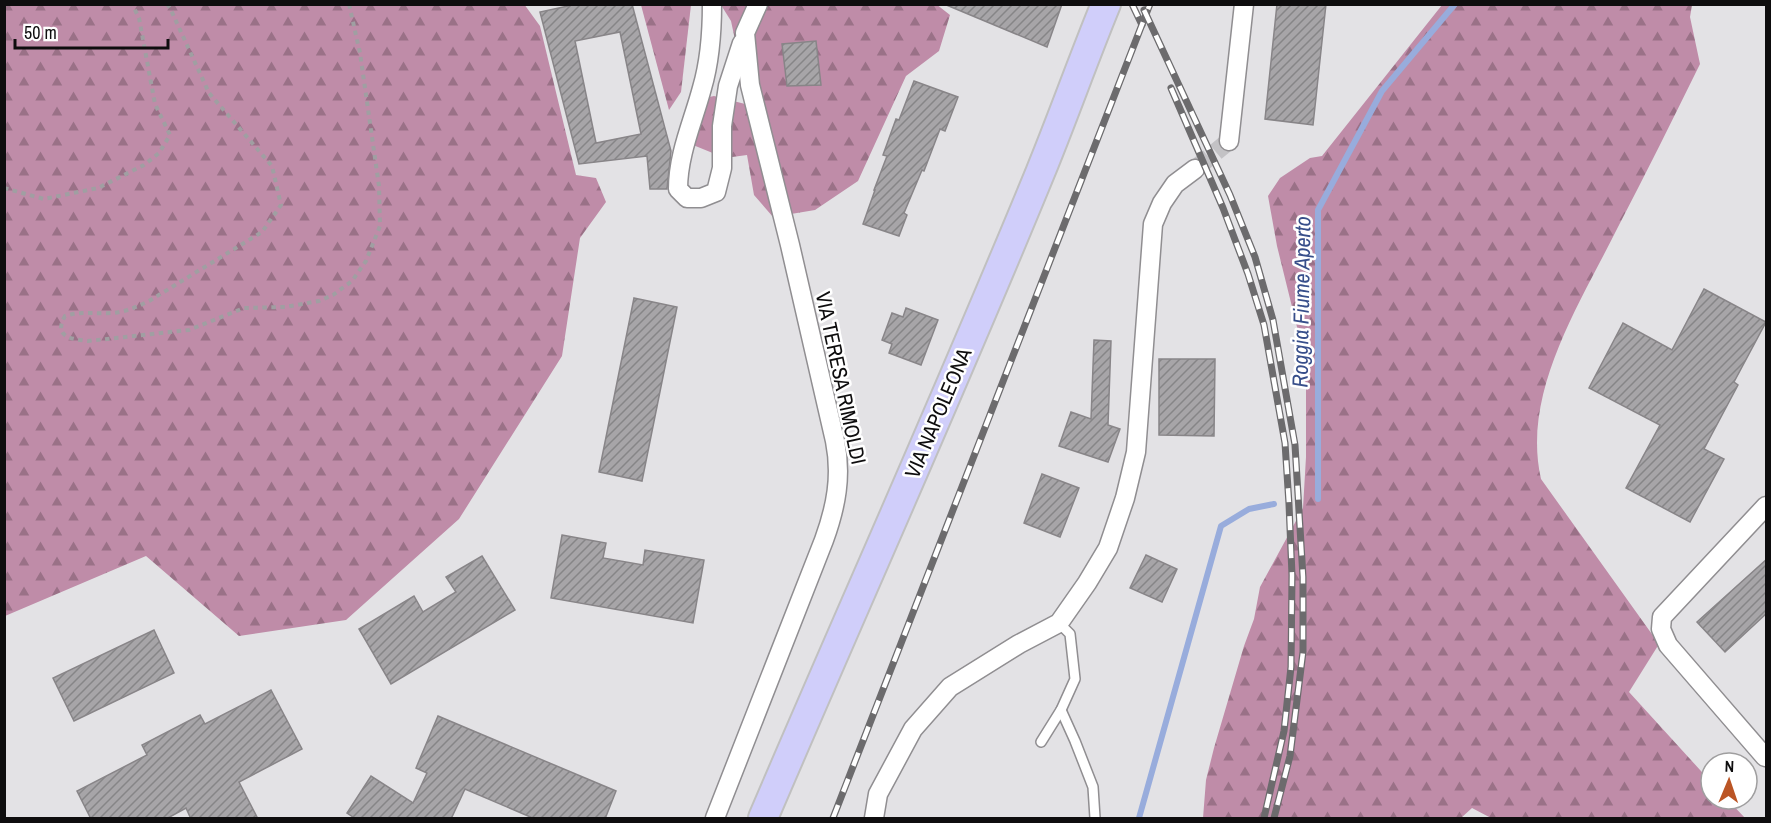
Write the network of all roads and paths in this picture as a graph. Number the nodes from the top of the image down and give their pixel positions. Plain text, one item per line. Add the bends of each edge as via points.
1 (132, 4) edge
2 (166, 4) edge
3 (349, 4) edge
4 (712, 4) edge
5 (758, 4) edge
6 (1106, 4) edge
7 (1244, 4) edge
8 (745, 33) junction
9 (1229, 141) tunnel mouth
10 (1195, 169) tunnel mouth
11 (4, 188) edge
12 (1767, 506) edge
13 (1059, 623) junction
14 (1061, 710) junction
15 (1041, 742) dead end
16 (1765, 757) edge
17 (716, 819) edge
18 (763, 819) edge
19 (874, 819) edge
20 (1095, 819) edge

1 - 11 path via 139,18 155,104 170,135 159,153 98,188 44,199
2 - 3 path via 209,93 272,166 281,205 262,232 149,301 114,313 76,312 65,316 61,329 64,336 75,340 189,330 244,308 319,301 352,281 366,261 380,226 378,175
4 - 8 street via 710,51 703,87 678,176 678,189 687,198 716,192 722,168 722,126 728,86
5 - 8 street, VIA TERESA RIMOLDI
6 - 18 main road, VIA NAPOLEONA via 888,534
7 - 9 street
8 - 17 street, VIA TERESA RIMOLDI via 750,85 835,441 839,477 833,516
10 - 13 street via 1175,184 1153,224 1136,452 1125,498 1108,548
12 - 16 street via 1662,617 1661,629 1668,645
13 - 14 lane via 1070,634 1075,679
13 - 19 street via 950,687 913,729 878,794
14 - 15 lane
14 - 20 lane via 1093,787

